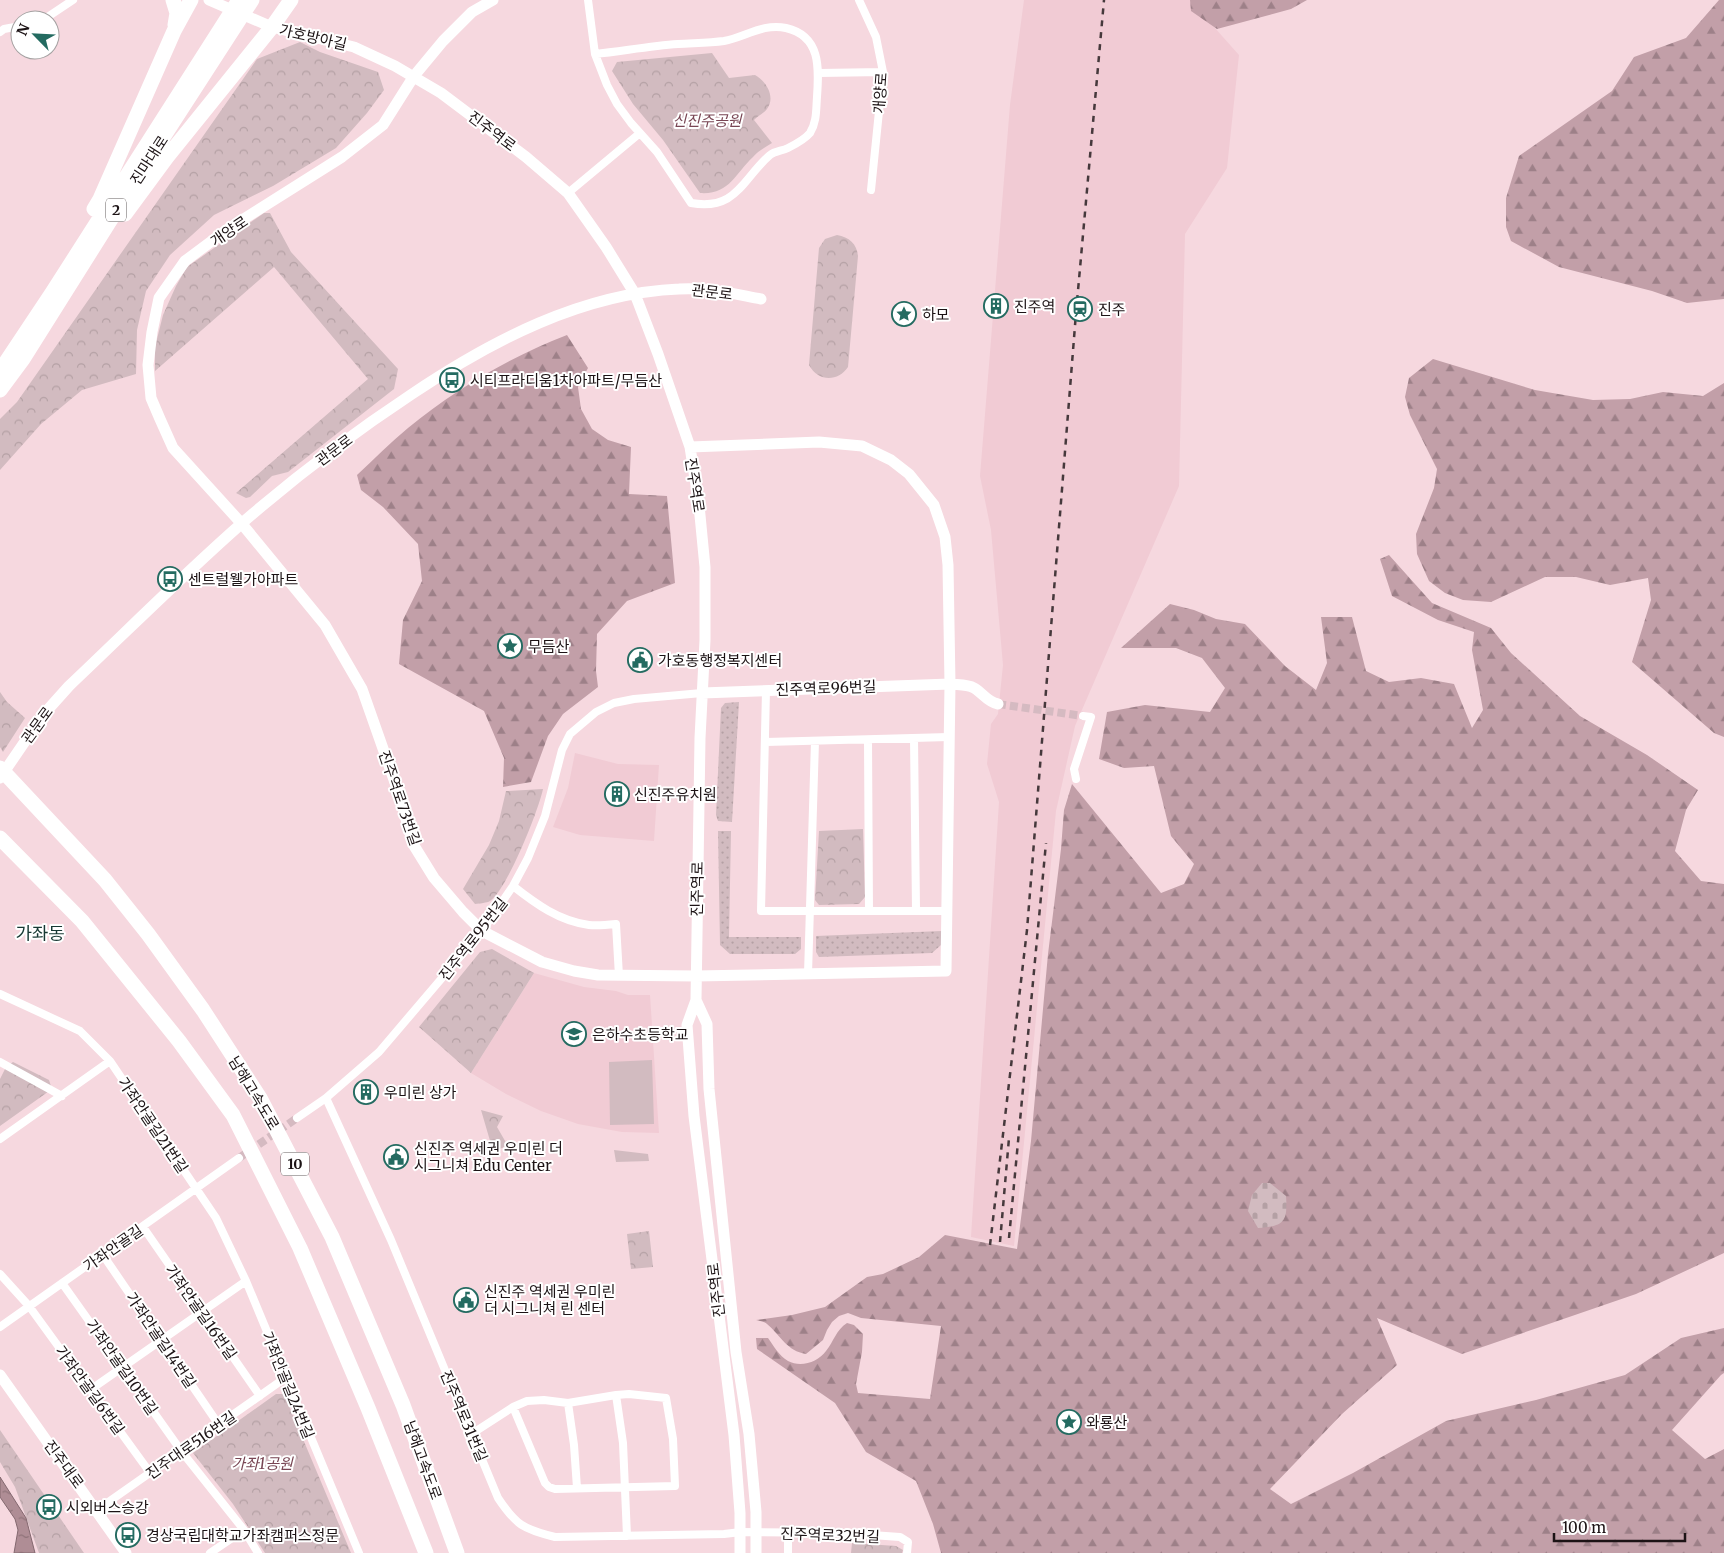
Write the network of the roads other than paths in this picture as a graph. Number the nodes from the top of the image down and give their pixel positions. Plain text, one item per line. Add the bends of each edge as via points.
1 (73, 0) edge
2 (173, 0) edge
3 (191, 0) edge
4 (209, 0) edge
5 (239, 0) edge
6 (252, 0) edge
7 (291, 0) edge
8 (493, 0) edge
9 (588, 0) edge
10 (860, 0) edge
11 (58, 10) edge
12 (272, 27) junction
13 (227, 28) junction
14 (174, 31) junction
15 (595, 54) junction
16 (883, 72) junction
17 (819, 73) junction
18 (414, 76) junction
19 (640, 133) junction
20 (871, 190) dead end
21 (568, 193) junction
22 (88, 255) junction
23 (52, 293) junction
24 (635, 294) junction
25 (761, 299) dead end
26 (0, 371) edge
27 (0, 390) edge
28 (690, 447) junction
29 (242, 524) junction
30 (950, 684) junction
31 (766, 690) junction
32 (702, 693) junction
33 (998, 704) tunnel mouth
34 (1083, 716) dead end
35 (949, 737) junction
36 (914, 738) junction
37 (868, 740) junction
38 (815, 741) junction
39 (766, 742) junction
40 (0, 768) edge
41 (0, 778) edge
42 (1076, 778) dead end
43 (0, 838) edge
44 (513, 886) junction
45 (916, 910) junction
46 (810, 911) junction
47 (869, 911) junction
48 (947, 911) junction
49 (482, 931) junction
50 (808, 974) junction
51 (619, 976) junction
52 (696, 976) junction
53 (0, 994) edge
54 (696, 1000) junction
55 (110, 1061) junction
56 (1, 1065) edge
57 (62, 1096) junction
58 (326, 1098) junction
59 (297, 1118) tunnel mouth
60 (0, 1139) edge
61 (239, 1158) tunnel mouth
62 (196, 1189) junction
63 (143, 1227) junction
64 (103, 1255) junction
65 (0, 1274) edge
66 (246, 1281) junction
67 (62, 1283) junction
68 (29, 1306) junction
69 (202, 1312) junction
70 (0, 1327) edge
71 (160, 1341) junction
72 (122, 1368) junction
73 (0, 1375) edge
74 (285, 1378) junction
75 (90, 1390) junction
76 (616, 1395) junction
77 (260, 1396) junction
78 (568, 1403) junction
79 (513, 1407) junction
80 (219, 1425) junction
81 (472, 1433) junction
82 (182, 1452) junction
83 (151, 1474) junction
84 (626, 1487) junction
85 (577, 1488) junction
86 (97, 1510) junction
87 (244, 1530) junction
88 (741, 1532) junction
89 (757, 1533) junction
90 (788, 1533) junction
91 (627, 1536) junction
92 (126, 1553) edge
93 (210, 1553) edge
94 (258, 1553) edge
95 (359, 1553) edge
96 (426, 1553) edge
97 (457, 1553) edge
98 (740, 1553) edge
99 (756, 1553) edge
100 (788, 1553) edge
101 (907, 1553) edge

1 - 11 street
2 - 14 highway via 177,13
3 - 14 highway
4 - 12 street, 가호방아길
5 - 13 highway, 2
6 - 13 highway, 2
7 - 12 highway
8 - 18 street, 개양로 via 472,12
9 - 15 street
10 - 16 street, 개양로 via 876,37
12 - 18 street, 가호방아길 via 354,47
12 - 22 highway via 167,157 109,236
13 - 22 highway, 진마대로 / 2
13 - 23 highway, 진마대로 / 2
14 - 23 highway via 100,199 53,278
15 - 17 street via 725,40 759,29 787,28 806,38 814,49
15 - 19 street via 617,104
16 - 17 street
16 - 20 street, 개양로
17 - 19 street via 816,122 809,135 772,153 738,192 725,200 692,203
18 - 21 street, 진주역로 via 526,157
18 - 29 street, 개양로 via 383,125 342,157 228,229 185,262 159,298 148,365 151,398 174,448
19 - 21 street
21 - 24 street, 진주역로
22 - 27 highway, 진마대로 / 2
23 - 26 highway, 진마대로 / 2
24 - 25 street, 관문로 via 703,289
24 - 28 street, 진주역로
24 - 29 street, 관문로 via 533,326 472,355 374,420
28 - 30 street via 819,442 862,446 909,474 934,505 945,538
28 - 32 street, 진주역로 via 705,567
29 - 41 street, 관문로 via 69,686 43,715
29 - 49 street, 진주역로73번길 via 325,625 362,689 413,844 434,878
30 - 31 street, 진주역로96번길
30 - 33 street, 진주역로96번길 via 976,689
30 - 35 street
31 - 32 street, 진주역로96번길
31 - 39 street
32 - 44 street, 진주역로95번길 via 614,703 596,712 570,734 562,750 545,816
32 - 52 street, 진주역로
34 - 42 street via 1091,717 1074,769
35 - 36 street
35 - 48 street
36 - 37 street
36 - 45 street
37 - 38 street
37 - 47 street
38 - 39 street
38 - 46 street
39 - 46 street via 761,911
40 - 97 highway, 남해고속도로 / 10 via 105,880 148,934 260,1098 332,1237 403,1405
43 - 96 highway, 남해고속도로 / 10 via 82,921 179,1041 233,1115 300,1248
44 - 49 street, 진주역로95번길
44 - 51 street via 539,907 565,919 590,925 616,924
45 - 47 street
45 - 48 street
46 - 47 street
46 - 50 street
48 - 50 street, 진주역로73번길 via 946,970
49 - 51 street, 진주역로73번길 via 542,962 574,971
49 - 58 street, 진주역로95번길 via 379,1052
50 - 52 street, 진주역로73번길
51 - 52 street, 진주역로73번길
52 - 54 street, 진주역로
53 - 55 street, 가좌안골길21번길 via 80,1031
54 - 88 street, 진주역로 via 687,1025 694,1116 734,1434
54 - 89 street, 진주역로 via 707,1024 715,1144
55 - 57 street
55 - 62 street, 가좌안골길21번길
56 - 57 street
57 - 60 street
58 - 59 street, 진주역로95번길
58 - 81 street, 진주역로31번길 via 391,1240
61 - 62 street
62 - 63 street, 가좌안골길
62 - 66 street, 가좌안골길24번길 via 216,1218
63 - 64 street, 가좌안골길
63 - 69 street, 가좌안골길16번길
64 - 67 street, 가좌안골길
64 - 71 street, 가좌안골길14번길
65 - 68 street, 가좌안골길6번길
66 - 69 street
66 - 74 street, 가좌안골길24번길
67 - 68 street, 가좌안골길
67 - 72 street, 가좌안골길10번길
68 - 70 street, 가좌안골길
68 - 75 street, 가좌안골길6번길
69 - 71 street
69 - 77 street, 가좌안골길16번길
71 - 72 street
71 - 80 street, 가좌안골길14번길
72 - 75 street
72 - 82 street, 가좌안골길10번길
73 - 86 street, 진주대로
74 - 77 street, 진주대로516번길
74 - 95 street, 가좌안골길24번길
75 - 83 street, 가좌안골길6번길
76 - 78 street
76 - 84 street
76 - 84 street via 666,1398 672,1439 675,1486
77 - 80 street, 진주대로516번길
78 - 79 street via 527,1401
78 - 85 street
79 - 81 street
79 - 85 street via 548,1487
80 - 82 street, 진주대로516번길
81 - 91 street, 진주역로31번길 via 498,1498 511,1517 531,1531 555,1537
82 - 83 street, 진주대로516번길
82 - 87 street, 가좌안골길10번길
83 - 86 street, 진주대로516번길
84 - 85 street
84 - 91 street
86 - 92 street, 진주대로
87 - 93 street
87 - 94 street, 가좌안골길10번길
88 - 89 street, 진주역로32번길
88 - 91 street, 진주역로31번길
88 - 98 street, 진주역로
89 - 90 street, 진주역로32번길
89 - 99 street, 진주역로
90 - 100 street
90 - 101 street, 진주역로32번길 via 900,1537 908,1542

